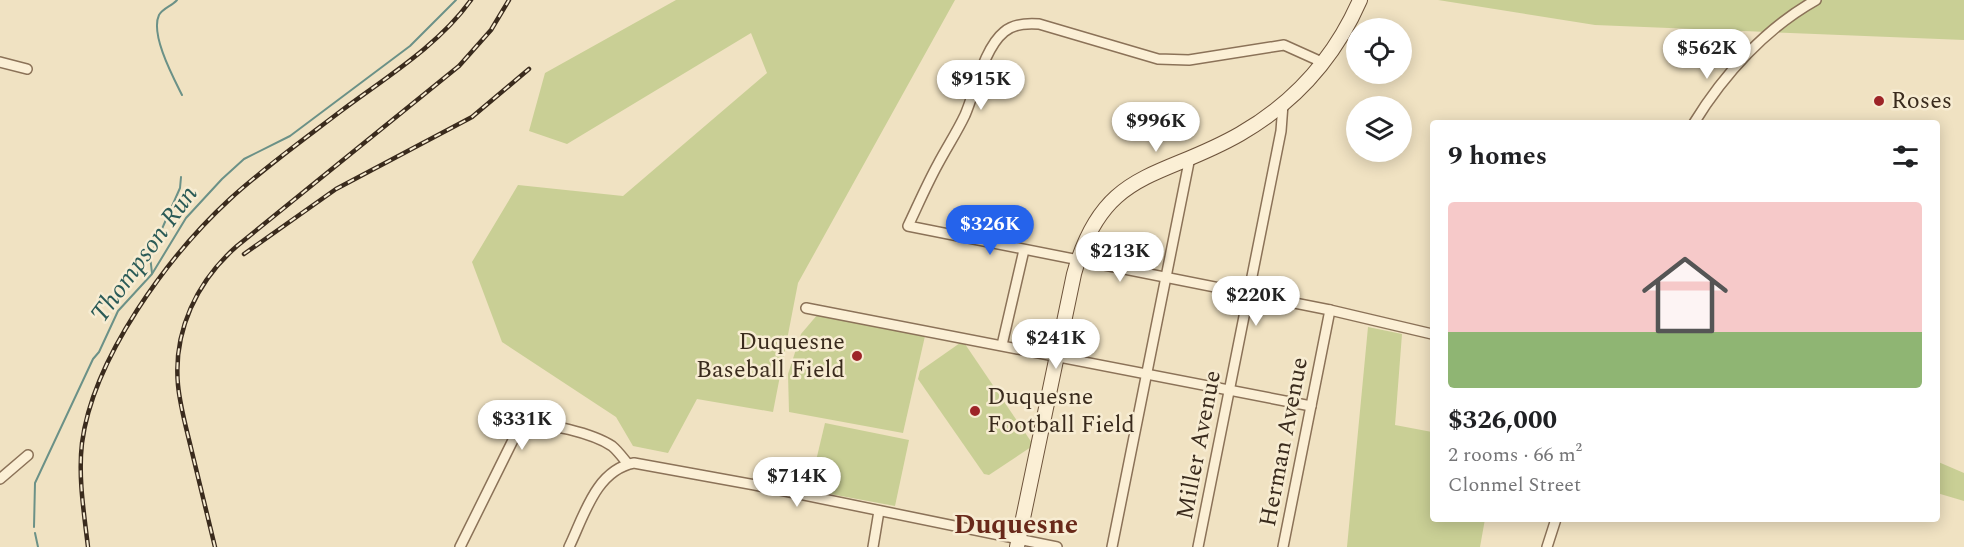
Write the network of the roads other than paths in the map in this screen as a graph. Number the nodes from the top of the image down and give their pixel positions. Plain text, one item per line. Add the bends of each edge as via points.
1 (1360, 0) edge
2 (1816, 0) edge
3 (0, 62) edge
4 (1323, 63) junction
5 (27, 69) dead end
6 (1283, 104) junction
7 (1696, 120) edge
8 (1190, 157) junction
9 (1024, 250) junction
10 (1077, 261) junction
11 (1167, 278) junction
12 (1248, 294) junction
13 (806, 308) dead end
14 (1330, 310) junction
15 (1430, 334) edge
16 (1002, 345) junction
17 (1057, 356) junction
18 (1148, 374) junction
19 (1229, 390) junction
20 (1311, 406) junction
21 (28, 455) dead end
22 (628, 464) junction
23 (0, 479) edge
24 (879, 511) junction
25 (1555, 522) edge
26 (1018, 543) edge
27 (460, 547) edge
28 (570, 547) edge
29 (873, 547) edge
30 (1057, 547) edge
31 (1112, 547) edge
32 (1198, 547) edge
33 (1283, 547) edge
34 (1547, 547) edge

1 - 4 street
2 - 7 street via 1775,28 1740,61
3 - 5 street
4 - 6 street
4 - 9 street via 1284,45 1190,60 1158,59 1039,24 1022,24 1004,31 993,46 964,117 908,226
6 - 8 street via 1242,133
6 - 12 street, Miller Avenue
8 - 10 street via 1148,175 1117,195 1095,222
8 - 11 street
9 - 10 street
9 - 16 street
10 - 11 street
10 - 17 street
11 - 12 street
11 - 18 street
12 - 14 street
12 - 19 street, Miller Avenue
13 - 16 street
14 - 15 street
14 - 20 street, Herman Avenue
16 - 17 street
17 - 18 street
17 - 26 street
18 - 19 street
18 - 31 street
19 - 20 street
19 - 32 street, Miller Avenue
20 - 33 street, Herman Avenue
21 - 23 street
22 - 24 street via 648,464
22 - 27 street via 615,449 591,435 524,425
22 - 28 street via 616,469 602,483
24 - 26 street
24 - 29 street
25 - 34 street
26 - 30 street

